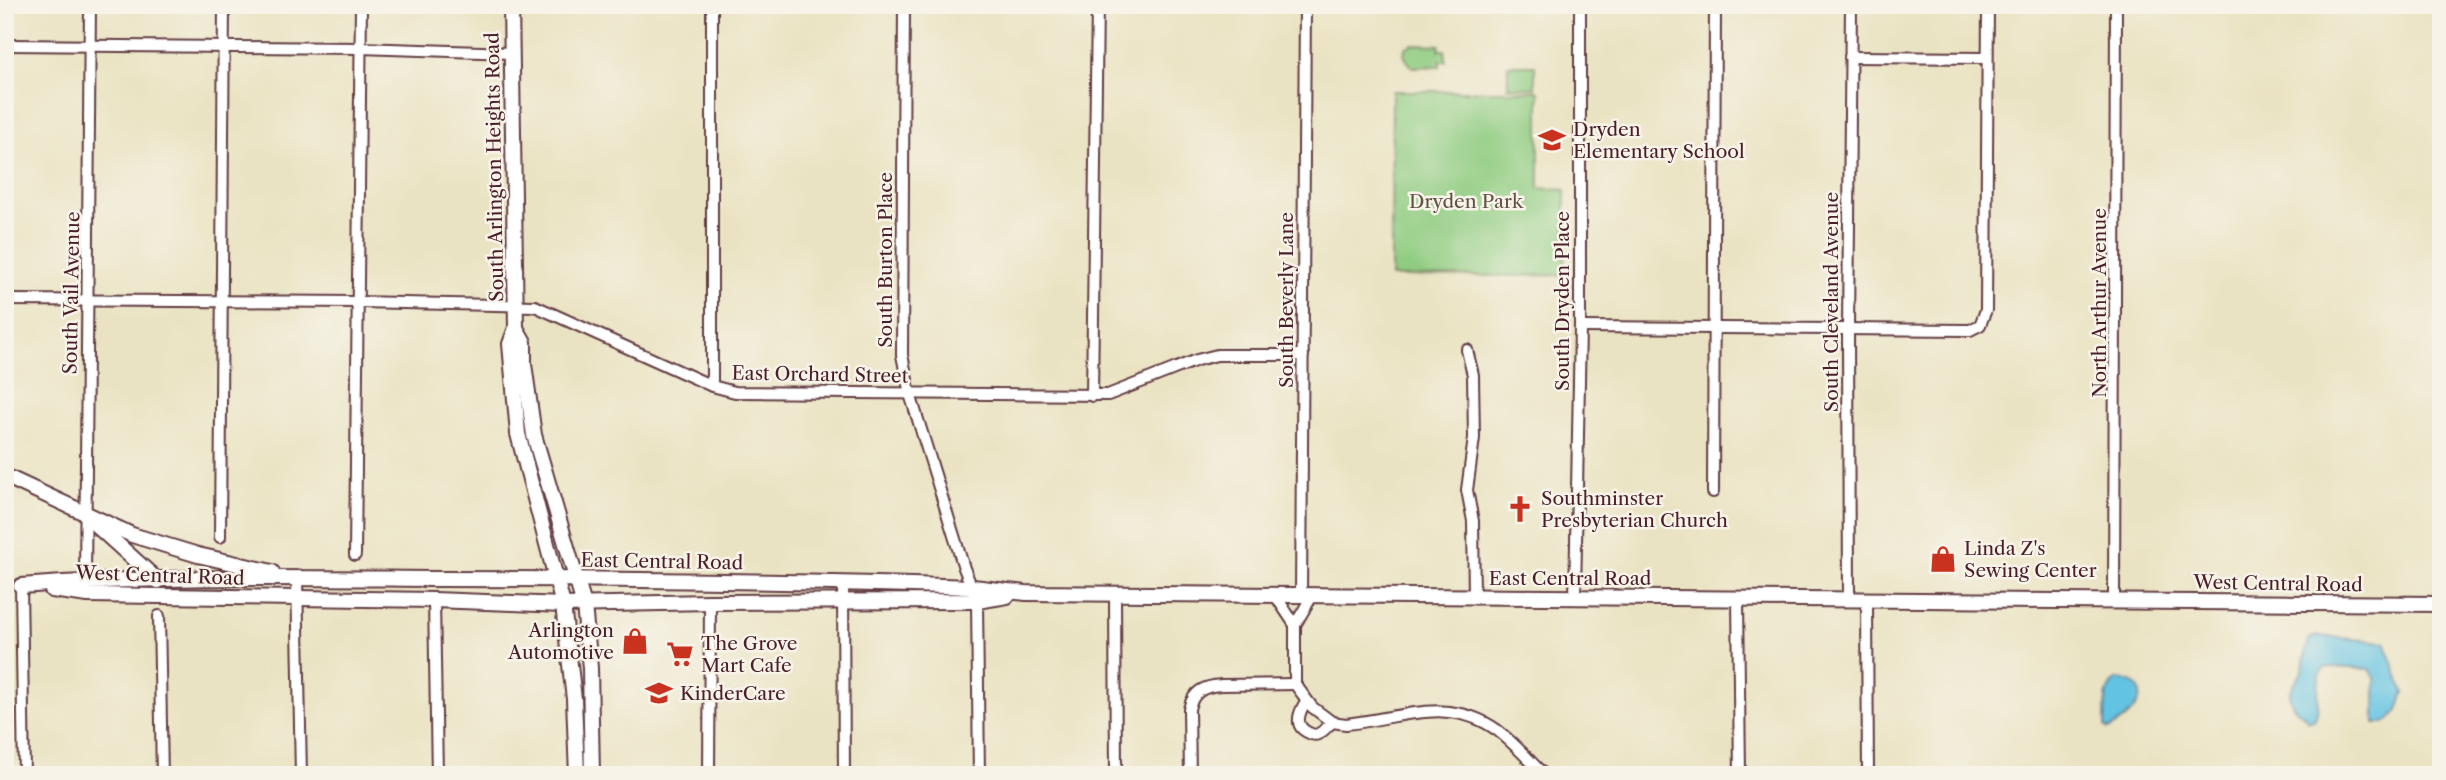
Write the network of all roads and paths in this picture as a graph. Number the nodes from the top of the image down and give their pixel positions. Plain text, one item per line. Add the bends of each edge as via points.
1 (90, 5) edge
2 (224, 5) edge
3 (361, 5) edge
4 (511, 5) edge
5 (712, 5) edge
6 (904, 5) edge
7 (1097, 5) edge
8 (1305, 5) edge
9 (1580, 5) edge
10 (1715, 5) edge
11 (1850, 5) edge
12 (1987, 5) edge
13 (2116, 5) edge
14 (5, 45) edge
15 (90, 46) junction
16 (223, 46) junction
17 (360, 48) junction
18 (512, 52) junction
19 (1850, 57) junction
20 (1987, 58) junction
21 (5, 300) edge
22 (89, 300) junction
23 (221, 302) junction
24 (358, 302) junction
25 (515, 306) junction
26 (1580, 327) junction
27 (1712, 327) junction
28 (516, 328) junction
29 (1848, 330) junction
30 (1467, 350) dead end
31 (1303, 355) junction
32 (712, 386) junction
33 (910, 394) junction
34 (1092, 396) junction
35 (5, 477) edge
36 (1713, 492) dead end
37 (84, 514) junction
38 (220, 537) dead end
39 (355, 555) dead end
40 (297, 577) junction
41 (156, 579) junction
42 (556, 579) junction
43 (578, 579) junction
44 (85, 581) junction
45 (843, 583) junction
46 (5, 586) edge
47 (21, 586) junction
48 (975, 594) junction
49 (1115, 594) junction
50 (1275, 595) junction
51 (190, 596) junction
52 (1307, 596) junction
53 (1474, 597) junction
54 (1575, 597) junction
55 (298, 598) junction
56 (1738, 598) junction
57 (1849, 599) junction
58 (1867, 599) junction
59 (434, 600) junction
60 (710, 601) junction
61 (844, 601) junction
62 (2115, 601) junction
63 (2441, 604) edge
64 (563, 605) junction
65 (584, 605) junction
66 (159, 616) dead end
67 (1294, 625) junction
68 (1295, 684) junction
69 (1306, 701) junction
70 (1332, 722) junction
71 (24, 775) edge
72 (162, 775) edge
73 (300, 775) edge
74 (437, 775) edge
75 (577, 775) edge
76 (592, 775) edge
77 (709, 775) edge
78 (844, 775) edge
79 (979, 775) edge
80 (1115, 775) edge
81 (1190, 775) edge
82 (1544, 775) edge
83 (1740, 775) edge
84 (1868, 775) edge

1 - 15 street, South Vail Avenue
2 - 16 street
3 - 17 street
4 - 18 main road, South Arlington Heights Road
5 - 32 street
6 - 33 street, South Burton Place via 902,355
7 - 34 street
8 - 31 street, South Beverly Lane
9 - 26 street, South Dryden Place
10 - 27 street
11 - 19 street, South Cleveland Avenue
12 - 20 street
13 - 62 street, North Arthur Avenue
14 - 15 street
15 - 16 street
15 - 22 street, South Vail Avenue
16 - 17 street
16 - 23 street
17 - 18 street
17 - 24 street
18 - 25 main road, South Arlington Heights Road
19 - 20 street
19 - 29 street, South Cleveland Avenue
20 - 29 street via 1986,310 1980,325 1970,330
21 - 22 street, East Orchard Street
22 - 23 street, East Orchard Street
22 - 37 street, South Vail Avenue
23 - 24 street, East Orchard Street
23 - 38 street
24 - 25 street, East Orchard Street
24 - 39 street
25 - 28 main road, South Arlington Heights Road
25 - 32 street, East Orchard Street via 535,306
26 - 27 street
26 - 54 street, South Dryden Place
27 - 29 street
27 - 36 street
28 - 42 main road, South Arlington Heights Road via 510,344 518,434
28 - 43 main road, South Arlington Heights Road via 524,342 534,435
29 - 57 street, South Cleveland Avenue
30 - 53 street via 1473,387 1474,438 1467,490 1473,521
31 - 34 street, East Orchard Street via 1217,355 1121,392
31 - 52 street, South Beverly Lane
32 - 33 street, East Orchard Street via 736,392
33 - 34 street, East Orchard Street
33 - 48 street, South Burton Place
35 - 37 main road
37 - 40 main road via 132,535 198,555
37 - 41 main road
37 - 44 street, South Vail Avenue
40 - 41 main road, West Central Road
40 - 42 main road, East Central Road
40 - 55 street
41 - 44 main road, West Central Road
41 - 51 main road
42 - 43 main road, East Central Road
42 - 64 main road, South Arlington Heights Road
43 - 45 main road, East Central Road
43 - 65 main road, South Arlington Heights Road
44 - 47 main road, West Central Road
45 - 48 main road, East Central Road
45 - 61 street
46 - 47 main road, West Central Road
47 - 51 main road, West Central Road via 88,595
47 - 71 street
48 - 49 main road, East Central Road
48 - 61 main road, East Central Road
48 - 79 street
49 - 50 main road, East Central Road
49 - 80 street
50 - 52 main road, East Central Road
50 - 67 street
51 - 55 main road, West Central Road
52 - 53 main road, East Central Road
52 - 67 street
53 - 54 main road, East Central Road
54 - 56 main road, East Central Road
55 - 59 main road, East Central Road
55 - 73 street
56 - 57 main road, East Central Road
56 - 83 street
57 - 58 main road, East Central Road
58 - 62 main road, East Central Road
58 - 84 street
59 - 64 main road, East Central Road
59 - 74 street
60 - 61 main road, East Central Road
60 - 65 main road, East Central Road
60 - 77 street
61 - 78 street
62 - 63 main road, West Central Road
64 - 65 main road, East Central Road
64 - 75 main road, South Arlington Heights Road via 575,699
65 - 76 main road, South Arlington Heights Road
66 - 72 street
67 - 68 street
68 - 69 street
68 - 81 street via 1222,685 1198,691 1189,709
69 - 70 street
69 - 70 street via 1298,722 1302,729 1320,734
70 - 82 street via 1357,723 1433,711 1462,713 1500,732

